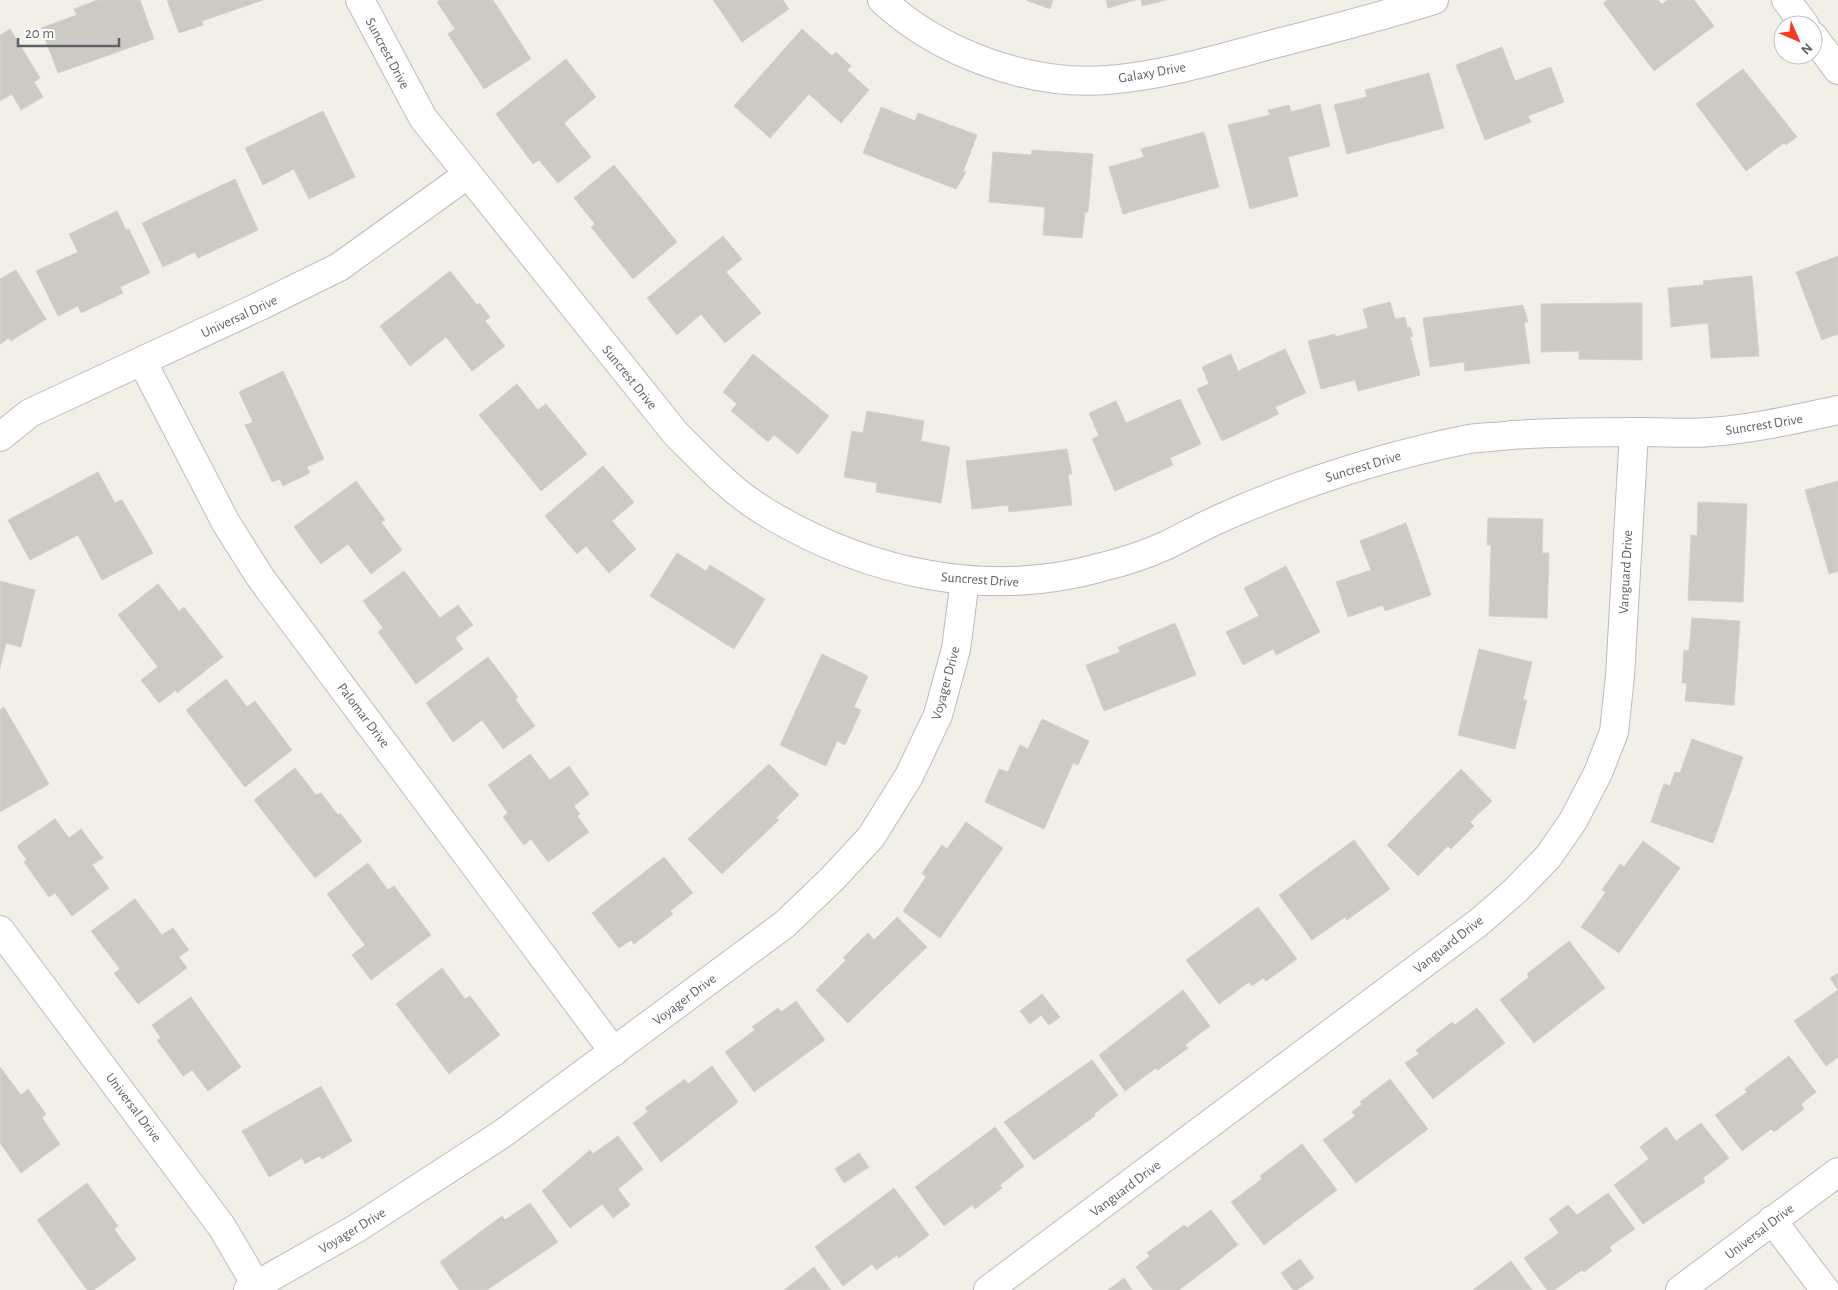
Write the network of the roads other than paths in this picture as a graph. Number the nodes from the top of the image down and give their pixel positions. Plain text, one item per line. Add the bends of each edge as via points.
1 (360, 0) edge
2 (882, 0) edge
3 (1434, 0) edge
4 (1786, 0) edge
5 (1797, 15) edge
6 (1823, 50) edge
7 (1838, 70) edge
8 (467, 175) junction
9 (142, 361) junction
10 (1838, 410) edge
11 (1634, 432) junction
12 (0, 438) edge
13 (965, 580) junction
14 (0, 930) edge
15 (614, 1052) junction
16 (1838, 1172) edge
17 (1772, 1220) junction
18 (254, 1288) edge
19 (988, 1290) edge
20 (1680, 1290) edge
21 (1825, 1290) edge

1 - 8 street, Suncrest Drive via 423,118
2 - 3 street, Galaxy Drive via 899,16 933,38 972,58 1018,71 1065,79 1107,80 1195,65
4 - 5 street
6 - 7 street
8 - 9 street, Universal Drive via 340,267
8 - 13 street, Suncrest Drive via 676,434 723,481 762,510 810,537 913,573
9 - 12 street, Universal Drive via 30,413
9 - 15 street, Palomar Drive via 226,523 260,577
10 - 11 street, Suncrest Drive via 1784,422 1710,432
11 - 13 street, Suncrest Drive via 1545,433 1484,438 1417,450 1366,463 1290,489 1224,516 1163,547 1102,568 1034,582
11 - 19 street, Vanguard Drive via 1614,732 1598,773 1573,821 1548,857 1478,923
13 - 15 street, Voyager Drive via 956,648 938,715 909,776 871,837 785,924
14 - 18 street, Universal Drive via 217,1219
15 - 18 street, Voyager Drive via 434,1180
16 - 17 street, Universal Drive
17 - 20 street, Universal Drive
17 - 21 street

